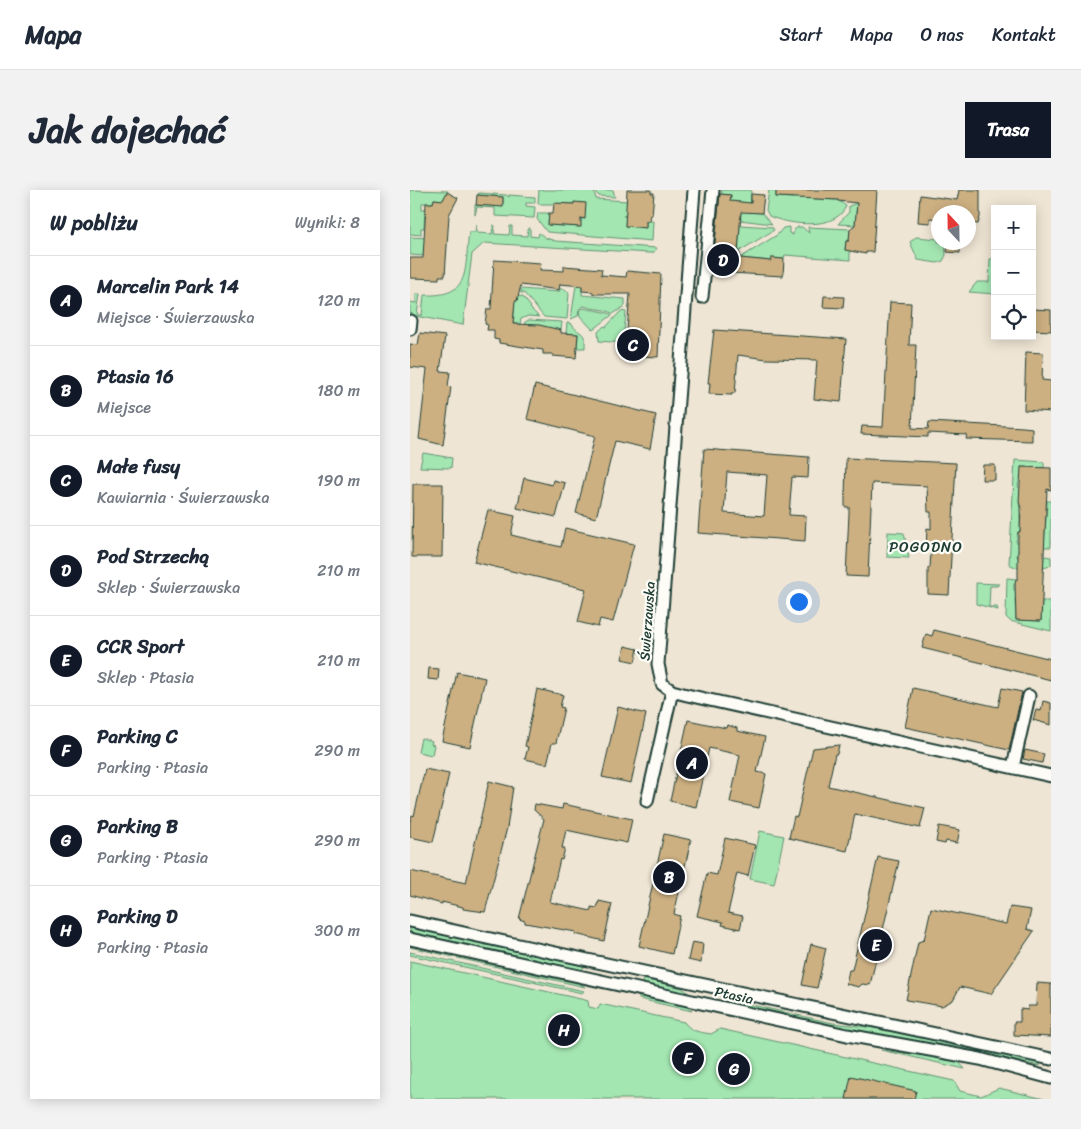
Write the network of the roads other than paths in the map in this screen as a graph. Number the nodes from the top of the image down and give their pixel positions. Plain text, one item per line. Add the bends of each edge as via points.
1 (694, 190) edge
2 (713, 190) edge
3 (702, 297) dead end
4 (672, 691) junction
5 (1029, 696) dead end
6 (1013, 767) junction
7 (1051, 776) edge
8 (647, 801) dead end
9 (410, 921) edge
10 (410, 939) edge
11 (1051, 1059) edge
12 (1051, 1078) edge

1 - 4 street, Świerzawska via 658,664 662,684
2 - 3 street
4 - 6 street
4 - 8 street
5 - 6 street
6 - 7 street
9 - 11 street, Ptasia
10 - 12 street, Ptasia via 847,1035 980,1059

